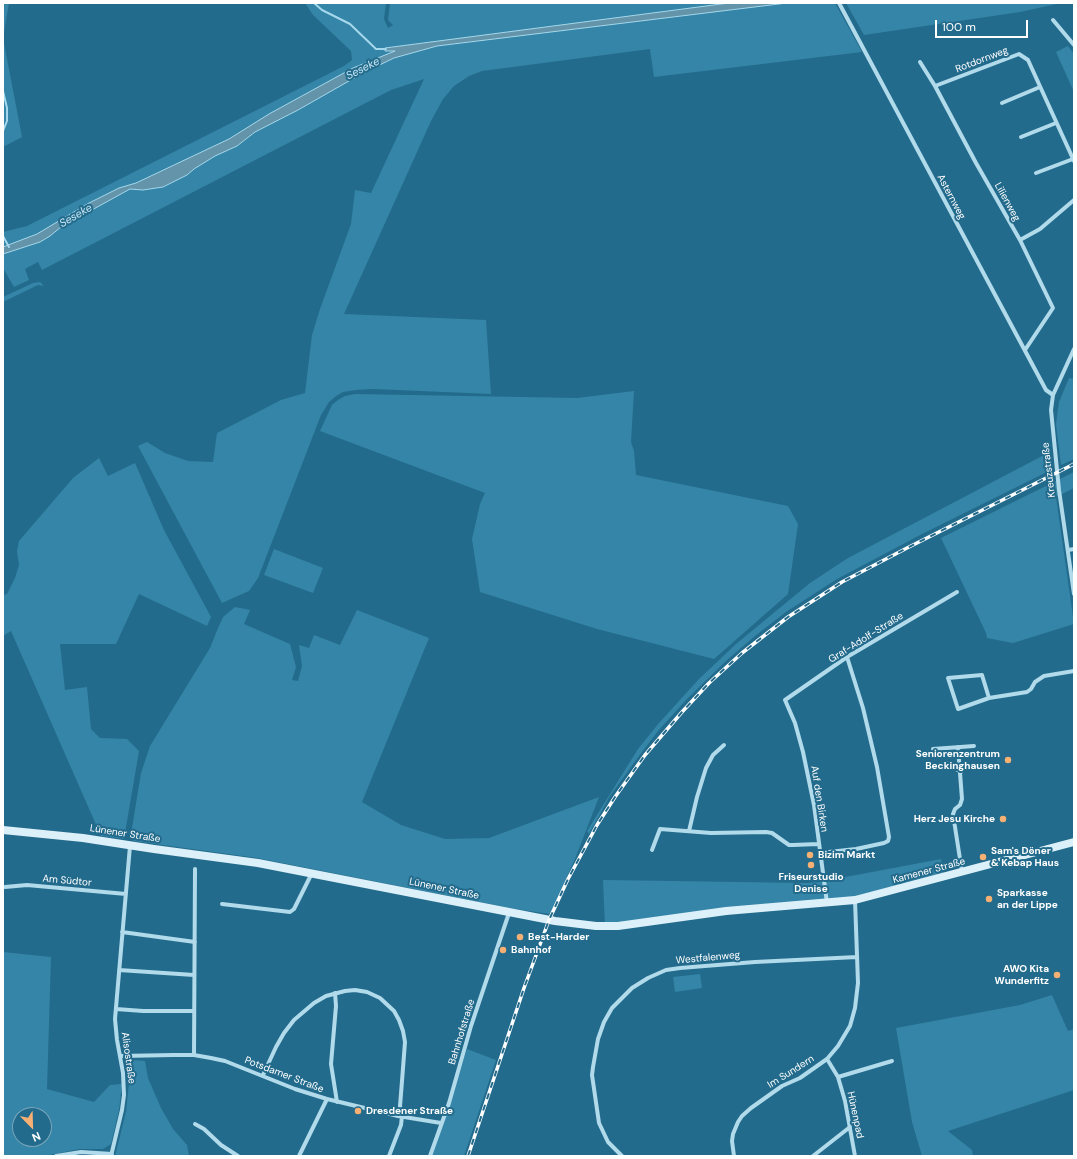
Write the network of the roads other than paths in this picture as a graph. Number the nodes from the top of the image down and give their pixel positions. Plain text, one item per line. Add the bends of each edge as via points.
1 (839, 3) edge
2 (1053, 20) dead end
3 (1074, 45) edge
4 (920, 62) dead end
5 (936, 86) junction
6 (1040, 87) junction
7 (1002, 103) dead end
8 (1056, 123) junction
9 (1021, 137) dead end
10 (1073, 160) edge
11 (1036, 173) dead end
12 (1074, 200) edge
13 (1020, 240) junction
14 (1074, 349) edge
15 (1025, 350) junction
16 (1053, 395) junction
17 (1074, 549) edge
18 (1068, 550) junction
19 (957, 592) dead end
20 (1074, 594) edge
21 (847, 657) junction
22 (1074, 671) edge
23 (989, 698) junction
24 (785, 700) joint
25 (724, 745) dead end
26 (974, 746) dead end
27 (958, 747) junction
28 (933, 749) dead end
29 (946, 763) dead end
30 (961, 772) junction
31 (3, 830) edge
32 (689, 831) junction
33 (1074, 842) edge
34 (818, 844) junction
35 (130, 846) junction
36 (652, 850) dead end
37 (820, 853) junction
38 (195, 869) dead end
39 (962, 872) junction
40 (312, 873) junction
41 (5, 888) dead end
42 (126, 894) junction
43 (883, 894) joint
44 (855, 900) junction
45 (827, 903) junction
46 (222, 904) dead end
47 (509, 913) junction
48 (122, 932) junction
49 (195, 942) junction
50 (857, 957) junction
51 (119, 970) junction
52 (194, 975) junction
53 (335, 993) junction
54 (116, 1009) junction
55 (194, 1010) junction
56 (194, 1055) junction
57 (120, 1056) junction
58 (827, 1059) junction
59 (892, 1061) dead end
60 (263, 1075) junction
61 (838, 1077) junction
62 (327, 1099) junction
63 (337, 1102) junction
64 (402, 1116) junction
65 (195, 1124) dead end
66 (441, 1124) junction
67 (850, 1127) junction
68 (111, 1155) edge
69 (56, 1156) edge
70 (238, 1156) edge
71 (299, 1156) edge
72 (389, 1156) edge
73 (430, 1156) edge
74 (622, 1156) edge
75 (734, 1156) edge
76 (813, 1156) edge
77 (855, 1156) edge

1 - 15 street, Asternweg
2 - 3 street
4 - 5 street, Lilienweg
5 - 6 street, Rotdornweg via 1019,54 1028,60
5 - 13 street, Lilienweg
6 - 7 street
6 - 8 street, Rotdornweg
8 - 9 street
8 - 10 street, Rotdornweg
10 - 11 street, Rotdornweg
12 - 13 street via 1040,229
13 - 15 street, Lilienweg via 1053,308
14 - 16 street, Kreuzstraße
15 - 16 street, Asternweg via 1046,390
16 - 18 street, Kreuzstraße via 1051,410
17 - 18 street
18 - 20 street, Kreuzstraße
19 - 21 street, Graf-Adolf-Straße
21 - 24 street, Graf-Adolf-Straße
21 - 37 street via 876,760 889,837 884,844
22 - 23 street via 1044,676 1027,692
23 - 23 street via 958,710 948,678 982,675
24 - 34 street, Auf den Birken via 803,752 814,806
25 - 32 street via 706,768 696,797
26 - 27 street
27 - 28 street
27 - 30 street
29 - 30 street
30 - 39 street via 962,799 953,814
31 - 35 main road, Lünener Straße via 83,838
32 - 34 street via 766,832 793,846
32 - 36 street via 660,829
33 - 39 main road, Kamener Straße
34 - 37 street, Auf den Birken
35 - 40 main road, Lünener Straße
35 - 42 street, Alisostraße
37 - 45 street, Auf den Birken
38 - 49 street
39 - 43 main road, Kamener Straße
40 - 46 street via 294,909 290,912
40 - 47 main road, Lünener Straße
41 - 42 street, Am Südtor via 27,885
42 - 48 street, Alisostraße
43 - 44 main road, Lünener Straße
44 - 45 main road, Lünener Straße
44 - 50 street, Im Sundern
45 - 47 main road, Lünener Straße via 726,912 618,926 569,923
47 - 66 street, Bahnhofstraße
48 - 49 street
48 - 51 street, Alisostraße
49 - 52 street
50 - 58 street, Im Sundern via 857,994 853,1016 838,1046
50 - 74 street, Westfalenweg via 680,968 654,975 632,988 612,1008 604,1022 598,1039 592,1075 599,1123 608,1142
51 - 52 street
51 - 54 street, Alisostraße
52 - 55 street
53 - 60 street via 314,1003 294,1020 276,1047
53 - 63 street via 331,1064
53 - 64 street via 355,990 367,992 386,1003 399,1020 405,1042 400,1106
54 - 55 street
54 - 57 street, Alisostraße
55 - 56 street
56 - 57 street, Potsdamer Straße
56 - 60 street, Potsdamer Straße via 225,1061
57 - 68 street, Alisostraße via 124,1095
58 - 61 street, Hünenpad
58 - 75 street, Im Sundern via 800,1078 782,1086 742,1116 733,1134
59 - 61 street
60 - 62 street, Potsdamer Straße
61 - 67 street, Hünenpad
62 - 63 street, Potsdamer Straße
62 - 71 street
63 - 64 street, Potsdamer Straße
64 - 66 street, Potsdamer Straße
64 - 72 street
65 - 70 street
66 - 73 street, Bahnhofstraße
67 - 76 street
67 - 77 street, Hünenpad
68 - 69 street via 82,1152

